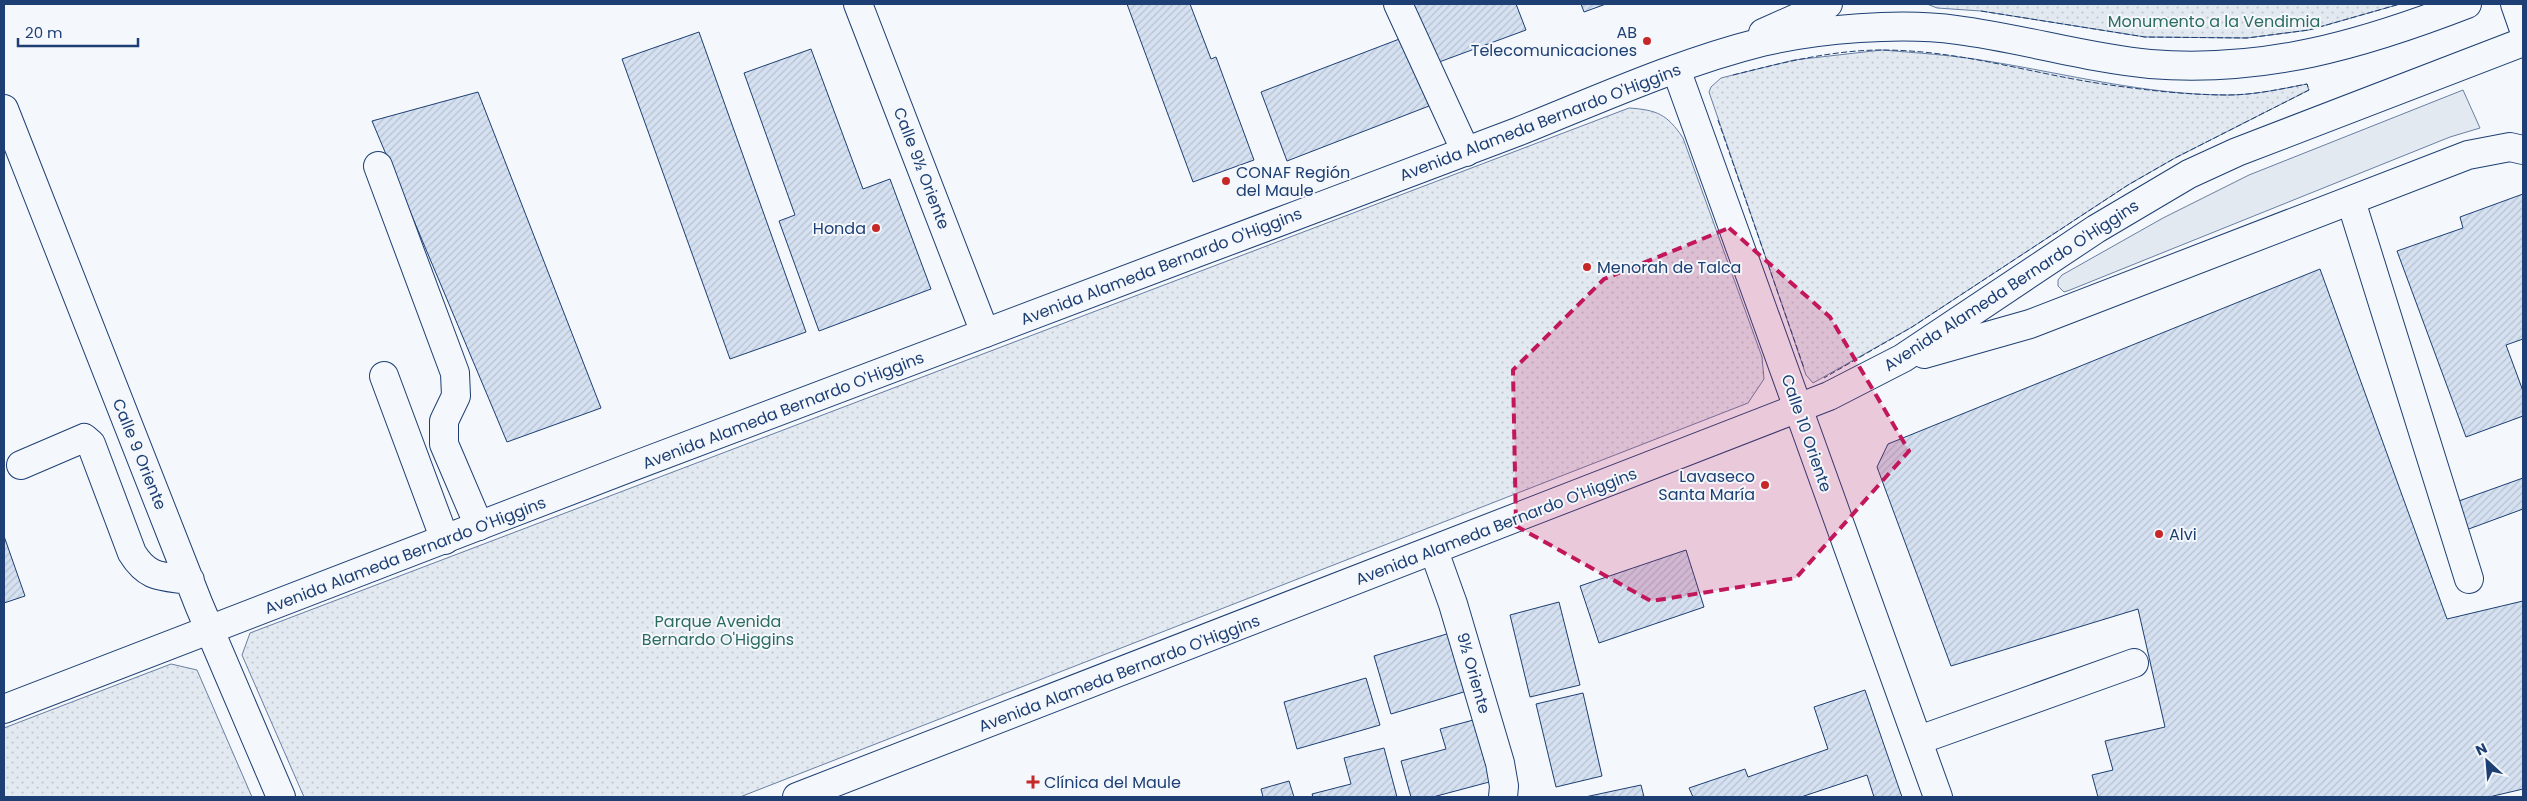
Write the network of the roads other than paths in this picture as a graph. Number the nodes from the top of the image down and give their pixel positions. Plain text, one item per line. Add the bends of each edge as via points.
1 (858, 4) edge
2 (1398, 4) edge
3 (1828, 4) edge
4 (2467, 4) edge
5 (2515, 4) edge
6 (2523, 26) edge
7 (2523, 42) edge
8 (1718, 55) junction
9 (1676, 69) junction
10 (4, 109) edge
11 (2523, 150) edge
12 (1466, 152) junction
13 (378, 166) dead end
14 (2351, 201) junction
15 (985, 333) junction
16 (1903, 358) junction
17 (384, 376) dead end
18 (1800, 407) junction
19 (21, 465) dead end
20 (479, 526) junction
21 (445, 540) junction
22 (1434, 551) junction
23 (2469, 579) dead end
24 (190, 580) junction
25 (209, 629) junction
26 (2134, 663) dead end
27 (4, 709) edge
28 (1919, 740) junction
29 (281, 797) edge
30 (797, 797) edge
31 (1503, 797) edge
32 (1938, 797) edge

1 - 15 main road, Calle 9½ Oriente
2 - 12 main road
3 - 8 main road
4 - 8 main road, Avenida Alameda Bernardo O'Higgins via 2350,45 2256,64 2145,64 1952,29 1903,28 1835,31 1787,38
5 - 6 main road
7 - 16 main road, Avenida Alameda Bernardo O'Higgins via 2237,152 2189,174 2096,229
8 - 9 main road, Avenida Alameda Bernardo O'Higgins
9 - 12 main road, Avenida Alameda Bernardo O'Higgins
9 - 18 main road, Calle 10 Oriente
10 - 24 main road, Calle 9 Oriente
11 - 14 main road via 2510,147 2468,155
12 - 15 main road, Avenida Alameda Bernardo O'Higgins
13 - 20 main road via 455,373 456,396 444,421 443,438
14 - 16 main road via 2030,324
14 - 23 main road
15 - 20 main road, Avenida Alameda Bernardo O'Higgins
16 - 18 main road, Avenida Alameda Bernardo O'Higgins via 1829,396
17 - 21 main road
18 - 22 main road, Avenida Alameda Bernardo O'Higgins
18 - 28 main road, Calle 10 Oriente via 1811,446
19 - 24 main road via 84,438 91,444 138,563 150,574
20 - 21 main road, Avenida Alameda Bernardo O'Higgins
21 - 25 main road, Avenida Alameda Bernardo O'Higgins
22 - 30 main road, Avenida Alameda Bernardo O'Higgins
22 - 31 main road, 9½ Oriente via 1454,604 1500,763
24 - 25 main road, Calle 9 Oriente
25 - 27 main road, Avenida Alameda Bernardo O'Higgins
25 - 29 main road, Calle 9 Oriente
26 - 28 main road
28 - 32 main road, Calle 10 Oriente

